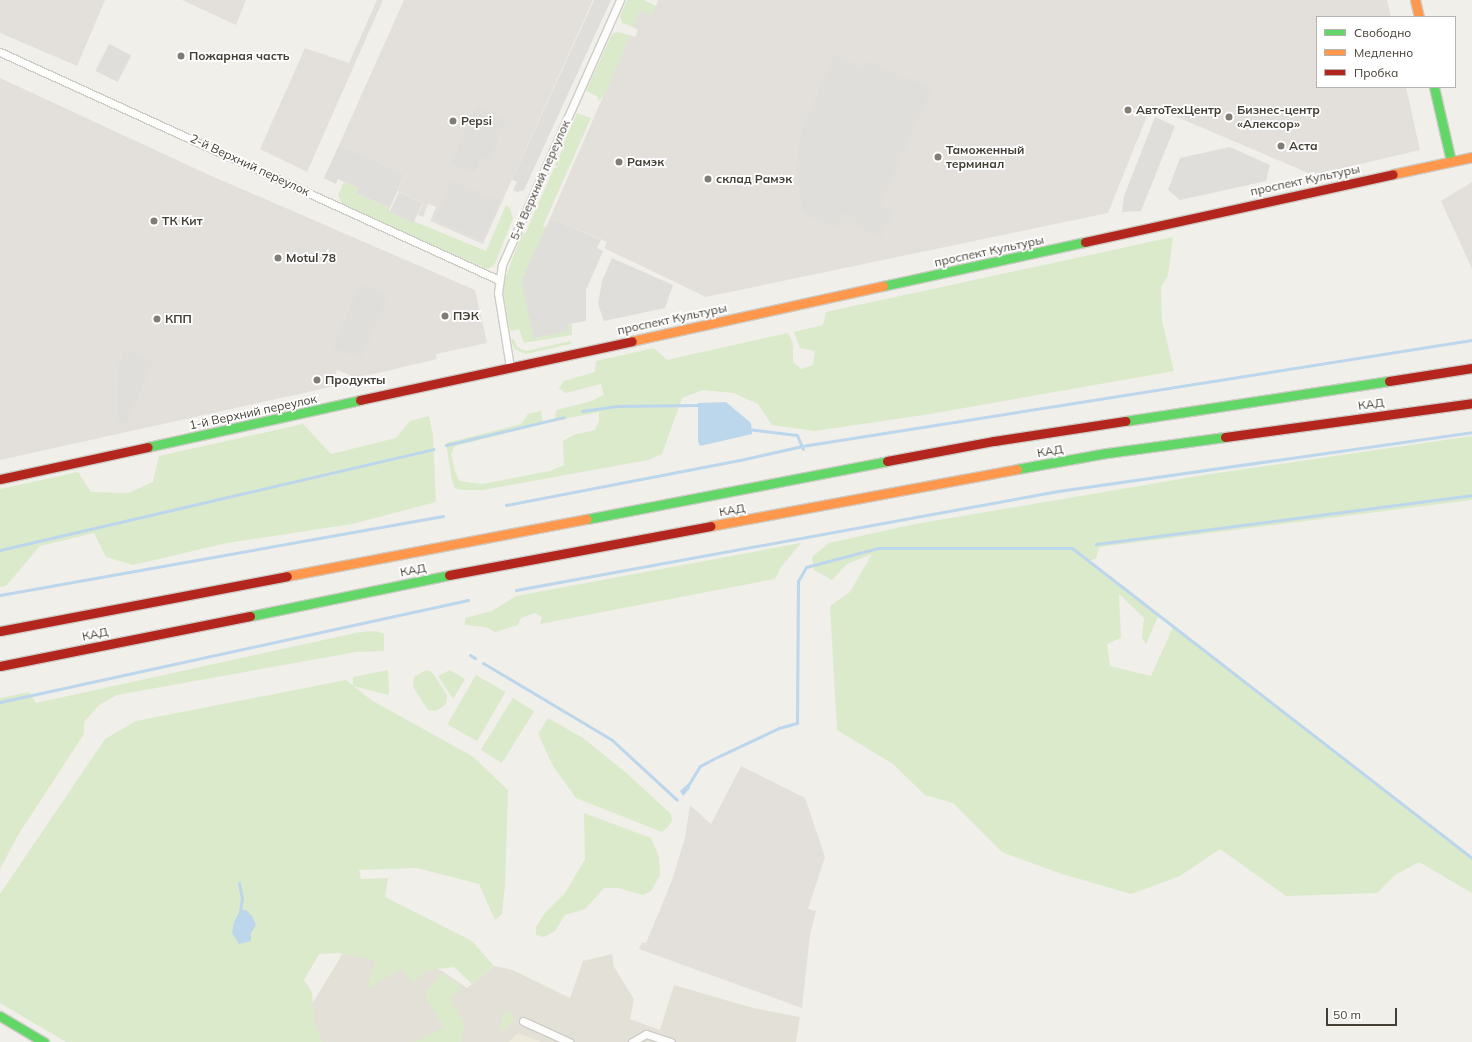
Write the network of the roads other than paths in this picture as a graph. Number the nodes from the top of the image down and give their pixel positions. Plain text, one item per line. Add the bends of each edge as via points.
1 (620, 0) edge
2 (1415, 0) edge
3 (1419, 16) edge
4 (0, 52) edge
5 (1434, 88) edge
6 (1472, 157) edge
7 (1451, 161) junction
8 (498, 280) junction
9 (510, 367) junction
10 (1472, 368) edge
11 (1472, 403) edge
12 (0, 478) edge
13 (0, 631) edge
14 (0, 666) edge
15 (0, 1016) edge
16 (523, 1021) dead end
17 (44, 1042) edge
18 (569, 1042) edge
19 (632, 1042) edge
20 (672, 1042) edge

1 - 8 street, 5-й Верхний переулок via 518,229
2 - 3 main road
4 - 8 street, 2-й Верхний переулок
5 - 7 main road
6 - 7 main road, проспект Культуры
7 - 9 main road, проспект Культуры
8 - 9 street, 5-й Верхний переулок
9 - 12 main road, 1-й Верхний переулок
10 - 13 main road, КАД via 994,441
11 - 14 main road, КАД via 1107,453 546,556
15 - 17 main road
16 - 18 street
19 - 20 street via 646,1034

